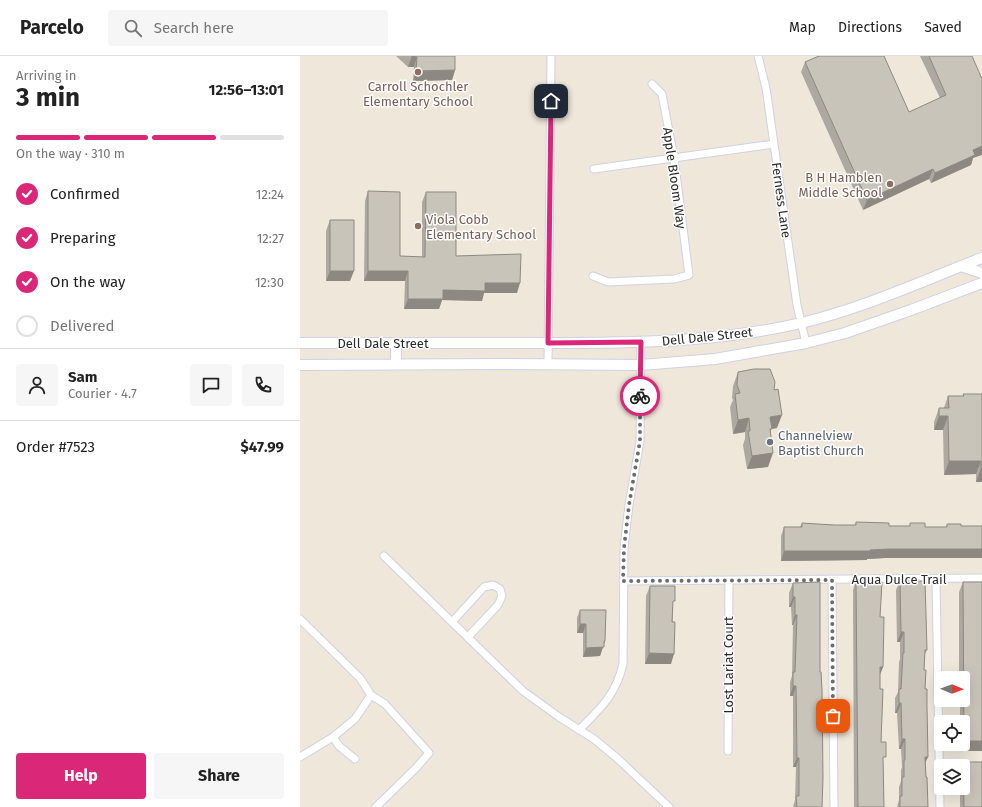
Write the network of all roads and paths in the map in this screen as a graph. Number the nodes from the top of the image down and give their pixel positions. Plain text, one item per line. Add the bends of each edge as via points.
1 (551, 56) edge
2 (758, 56) edge
3 (652, 84) dead end
4 (774, 144) junction
5 (674, 158) junction
6 (594, 169) dead end
7 (982, 258) edge
8 (961, 266) junction
9 (982, 273) edge
10 (593, 276) dead end
11 (982, 283) edge
12 (801, 323) junction
13 (641, 342) junction
14 (300, 343) edge
15 (396, 343) junction
16 (548, 343) junction
17 (806, 343) junction
18 (396, 364) junction
19 (548, 364) junction
20 (300, 365) edge
21 (641, 365) junction
22 (384, 556) dead end
23 (982, 578) edge
24 (936, 579) junction
25 (729, 580) junction
26 (832, 580) junction
27 (623, 581) junction
28 (300, 619) edge
29 (452, 622) junction
30 (468, 637) junction
31 (371, 695) junction
32 (579, 730) junction
33 (333, 737) junction
34 (728, 750) dead end
35 (300, 757) edge
36 (355, 759) dead end
37 (376, 807) edge
38 (669, 807) edge
39 (834, 807) edge
40 (940, 807) edge

1 - 16 street
2 - 4 street, Ferness Lane via 766,88
3 - 5 street, Apple Bloom Way via 662,94
4 - 5 street
4 - 12 street, Ferness Lane
5 - 6 street
5 - 10 street, Apple Bloom Way via 689,275 674,279 608,282
7 - 8 main road, Dell Dale Street
8 - 9 main road
8 - 12 main road, Dell Dale Street via 889,295
11 - 17 main road, Dell Dale Street via 846,333
12 - 13 main road, Dell Dale Street via 719,337
12 - 17 street, Ferness Lane
13 - 16 main road, Dell Dale Street
13 - 21 street
14 - 15 main road, Dell Dale Street
15 - 16 main road, Dell Dale Street
15 - 18 main road
16 - 19 street
17 - 21 main road, Dell Dale Street via 715,359
18 - 19 main road, Dell Dale Street
18 - 20 main road, Dell Dale Street
19 - 21 main road, Dell Dale Street
21 - 27 street via 640,441 629,505
22 - 29 street
23 - 24 street, Aqua Dulce Trail
24 - 26 street, Aqua Dulce Trail
24 - 40 street
25 - 26 street, Aqua Dulce Trail
25 - 27 street, Aqua Dulce Trail
25 - 34 street, Lost Lariat Court
26 - 39 street
27 - 32 street via 620,678 606,703
28 - 31 street via 360,678
29 - 30 street
29 - 30 street via 484,587 493,585 500,589 502,596 498,605
30 - 32 street via 523,691
31 - 33 street via 355,719
31 - 37 street via 385,704 429,753
32 - 38 street via 617,758
33 - 35 street
33 - 36 street via 339,746

